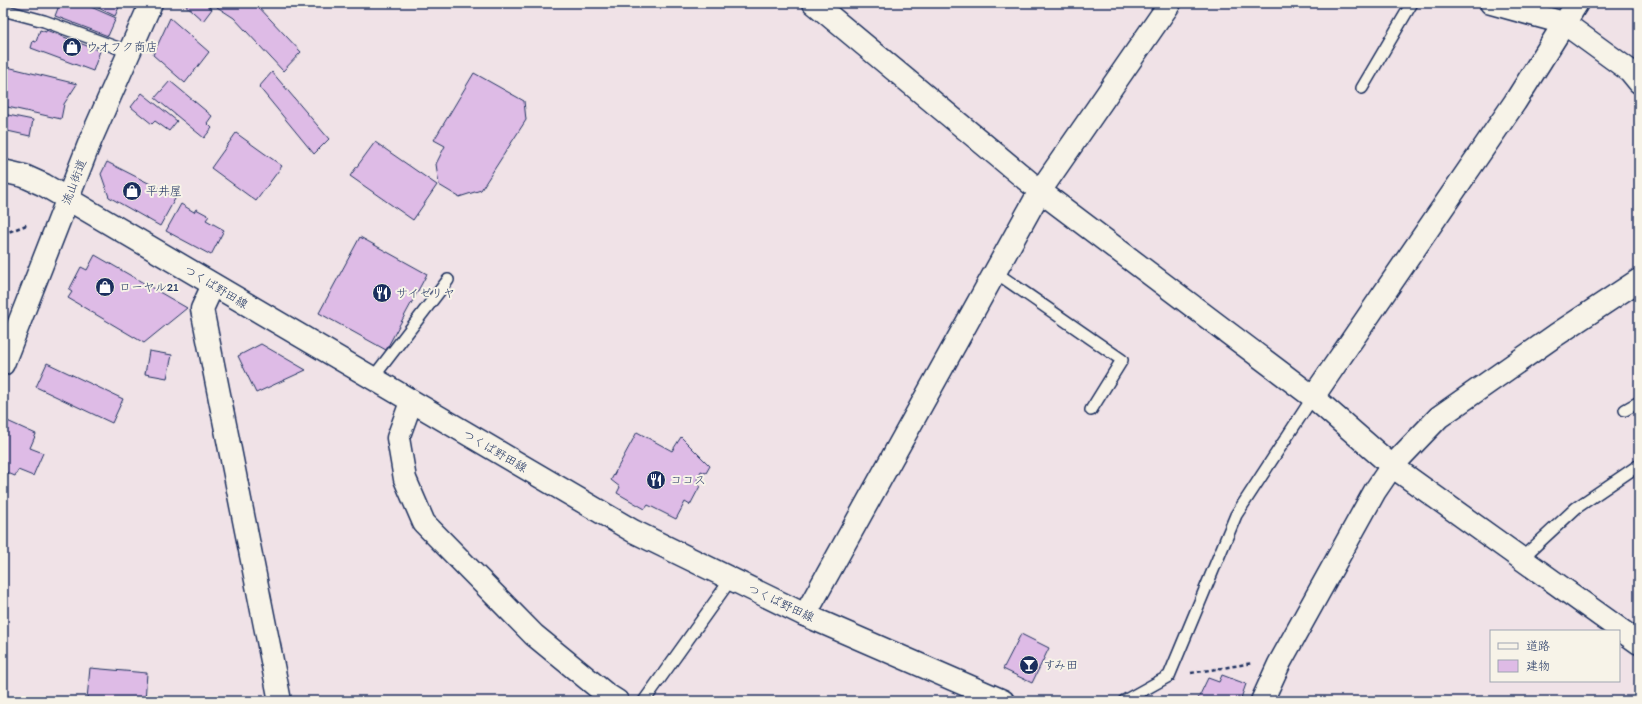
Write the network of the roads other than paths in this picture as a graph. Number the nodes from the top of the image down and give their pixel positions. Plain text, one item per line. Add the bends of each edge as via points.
1 (151, 3) edge
2 (814, 3) edge
3 (1170, 3) edge
4 (1412, 3) edge
5 (1491, 3) edge
6 (1577, 3) edge
7 (3, 10) edge
8 (1564, 23) junction
9 (129, 52) junction
10 (1639, 82) edge
11 (1362, 88) dead end
12 (3, 171) edge
13 (1040, 191) junction
14 (67, 200) junction
15 (995, 272) junction
16 (448, 280) dead end
17 (1639, 280) edge
18 (213, 285) junction
19 (3, 364) edge
20 (372, 379) junction
21 (1314, 397) junction
22 (411, 402) junction
23 (1639, 402) edge
24 (1091, 410) dead end
25 (1625, 410) dead end
26 (1639, 465) edge
27 (1392, 466) junction
28 (1521, 559) junction
29 (731, 579) junction
30 (805, 615) junction
31 (1639, 643) edge
32 (608, 699) edge
33 (280, 701) edge
34 (644, 701) edge
35 (1003, 701) edge
36 (1124, 701) edge
37 (1262, 701) edge

1 - 9 street, 流山街道
2 - 13 street
3 - 13 street
4 - 11 lane
5 - 8 street
6 - 8 street
7 - 9 lane via 44,21
8 - 10 street via 1630,70
8 - 21 street via 1515,102
9 - 14 street, 流山街道
12 - 14 street, つくば野田線 via 24,176 44,185
13 - 15 street
13 - 21 street
14 - 18 street, つくば野田線
14 - 19 street, 流山街道
15 - 24 lane via 1122,360
15 - 30 street
16 - 20 lane
17 - 27 street via 1439,417
18 - 20 street, つくば野田線
18 - 33 street via 202,310
20 - 22 street, つくば野田線
21 - 27 street
21 - 36 lane via 1236,515 1168,676
22 - 29 street, つくば野田線 via 632,531
22 - 32 street via 398,438 405,479 424,523 534,635
23 - 25 lane
26 - 28 lane via 1576,508
27 - 28 street
27 - 37 street via 1375,491 1279,664
28 - 31 street
29 - 30 street, つくば野田線
29 - 34 lane
30 - 35 street, つくば野田線

